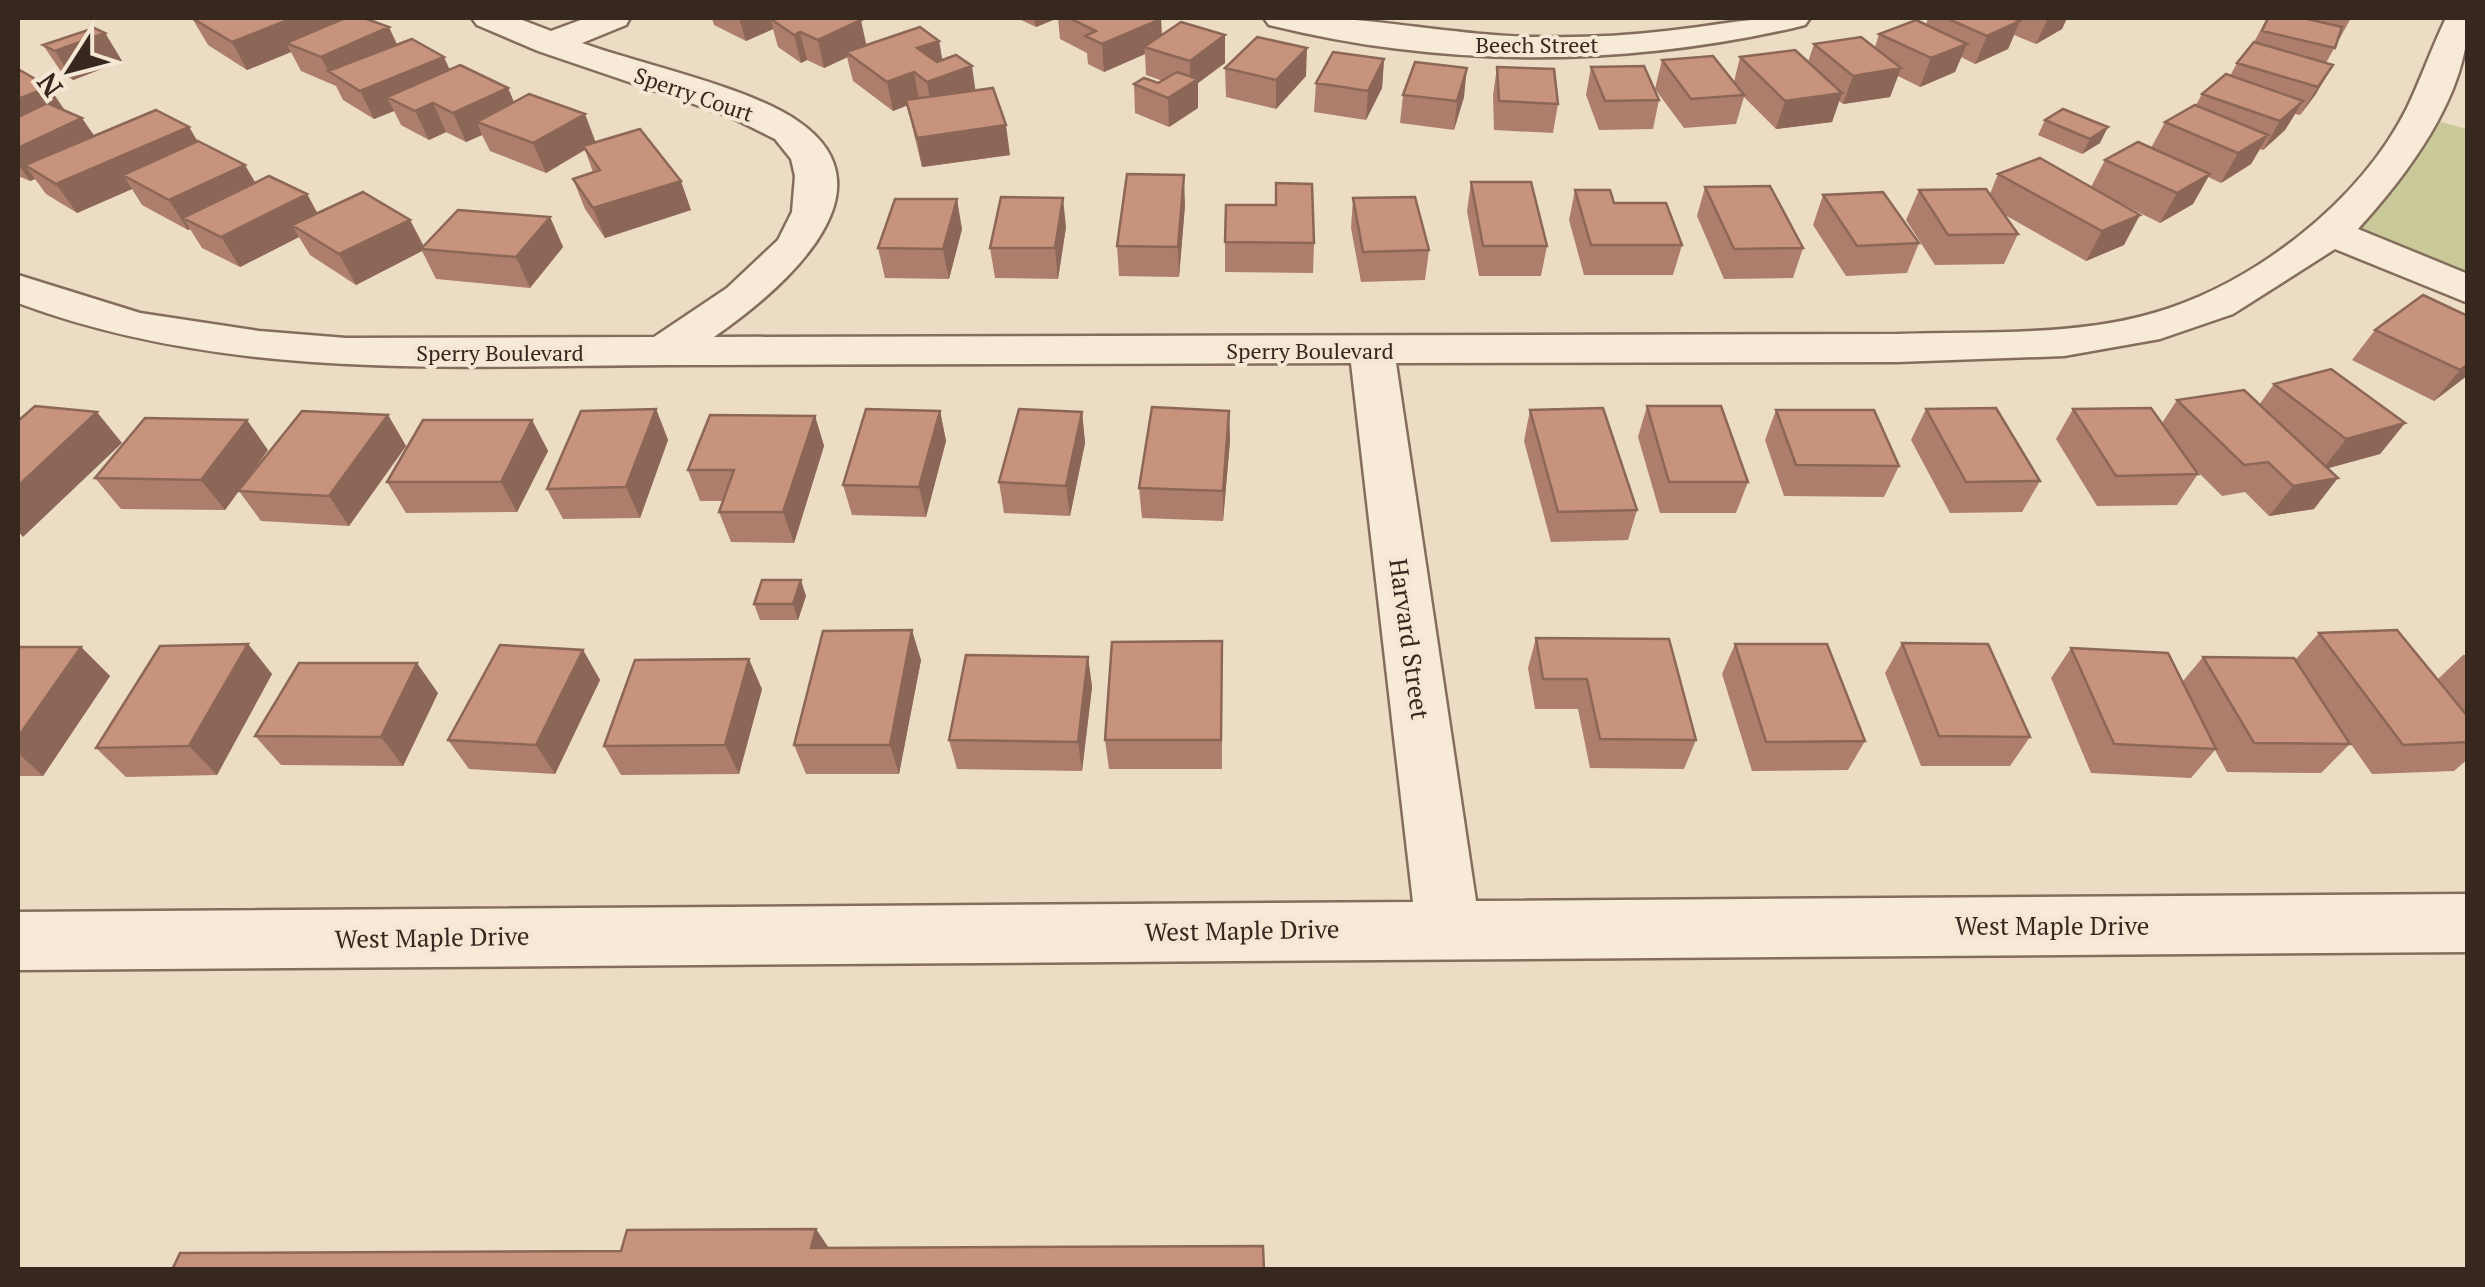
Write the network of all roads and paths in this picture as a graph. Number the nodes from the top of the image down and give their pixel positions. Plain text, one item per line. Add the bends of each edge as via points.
1 (488, 18) edge
2 (614, 18) edge
3 (1281, 18) edge
4 (1793, 18) edge
5 (2462, 18) edge
6 (550, 44) junction
7 (2332, 233) junction
8 (18, 288) edge
9 (2468, 290) edge
10 (1372, 350) junction
11 (664, 351) junction
12 (2468, 923) edge
13 (1448, 928) junction
14 (18, 941) edge

1 - 6 street, Sperry Court
2 - 6 street
3 - 4 street, Beech Street via 1532,47 1631,44
5 - 7 street, Sperry Boulevard via 2438,114
6 - 11 street, Sperry Court via 751,112 789,132 817,174 814,206 788,256
7 - 9 street
7 - 10 street, Sperry Boulevard via 2218,305 2160,326 2064,342
8 - 11 street, Sperry Boulevard via 85,315 195,340 346,352
10 - 11 street, Sperry Boulevard
10 - 13 street, Harvard Street
12 - 13 street, West Maple Drive
13 - 14 street, West Maple Drive

